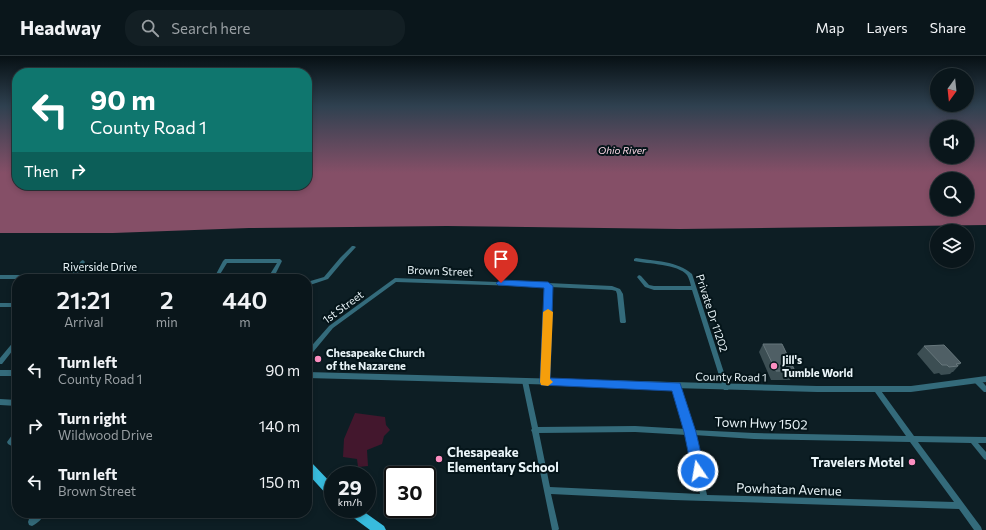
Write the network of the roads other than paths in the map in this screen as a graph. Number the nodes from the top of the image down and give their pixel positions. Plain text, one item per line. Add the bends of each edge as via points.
1 (354, 248) dead end
2 (636, 260) dead end
3 (83, 262) dead end
4 (73, 274) edge
5 (218, 274) edge
6 (273, 274) edge
7 (0, 277) edge
8 (12, 277) edge
9 (639, 277) dead end
10 (395, 280) joint
11 (312, 282) edge
12 (548, 286) junction
13 (694, 288) junction
14 (0, 305) edge
15 (12, 306) edge
16 (623, 322) dead end
17 (12, 347) edge
18 (312, 349) edge
19 (0, 362) edge
20 (0, 374) edge
21 (12, 374) edge
22 (312, 375) edge
23 (986, 379) edge
24 (525, 381) junction
25 (977, 381) junction
26 (545, 382) junction
27 (676, 386) junction
28 (726, 388) junction
29 (986, 389) edge
30 (877, 390) junction
31 (0, 402) edge
32 (12, 403) edge
33 (534, 430) junction
34 (690, 432) junction
35 (913, 439) junction
36 (986, 440) edge
37 (973, 441) junction
38 (986, 457) edge
39 (312, 470) edge
40 (324, 483) edge
41 (547, 490) junction
42 (704, 498) junction
43 (960, 506) junction
44 (36, 518) edge
45 (363, 518) edge
46 (32, 522) dead end
47 (555, 529) edge
48 (380, 530) edge
49 (978, 530) edge

1 - 11 street via 326,278
2 - 13 street, Private Dr 11202 via 686,270
3 - 4 street
5 - 6 street via 225,261 280,261
7 - 8 street, Riverside Drive
9 - 13 street via 646,286 654,288
10 - 12 street, Brown Street
10 - 18 street, 1st Street via 331,327
12 - 16 street, Brown Street via 605,287 618,290
12 - 26 street
13 - 28 street, Private Dr 11202
14 - 15 street
17 - 19 street
20 - 21 street
22 - 24 street, County Road 1
23 - 25 street, County Road 1
24 - 26 street, County Road 1
24 - 33 street
25 - 29 street
25 - 30 street, County Road 1 via 936,387
26 - 27 street, County Road 1
27 - 28 street, County Road 1
27 - 34 street
28 - 30 street, County Road 1
30 - 35 street
31 - 32 street
33 - 34 street, Town Hwy 1502 via 635,429
33 - 41 street
34 - 35 street, Town Hwy 1502
34 - 42 street
35 - 37 street, Town Hwy 1502
35 - 43 street
36 - 37 street, Town Hwy 1502
37 - 38 street
39 - 40 main road
41 - 42 street, Powhatan Avenue
41 - 47 street
42 - 43 street, Powhatan Avenue
43 - 49 street
44 - 46 street
45 - 48 main road

